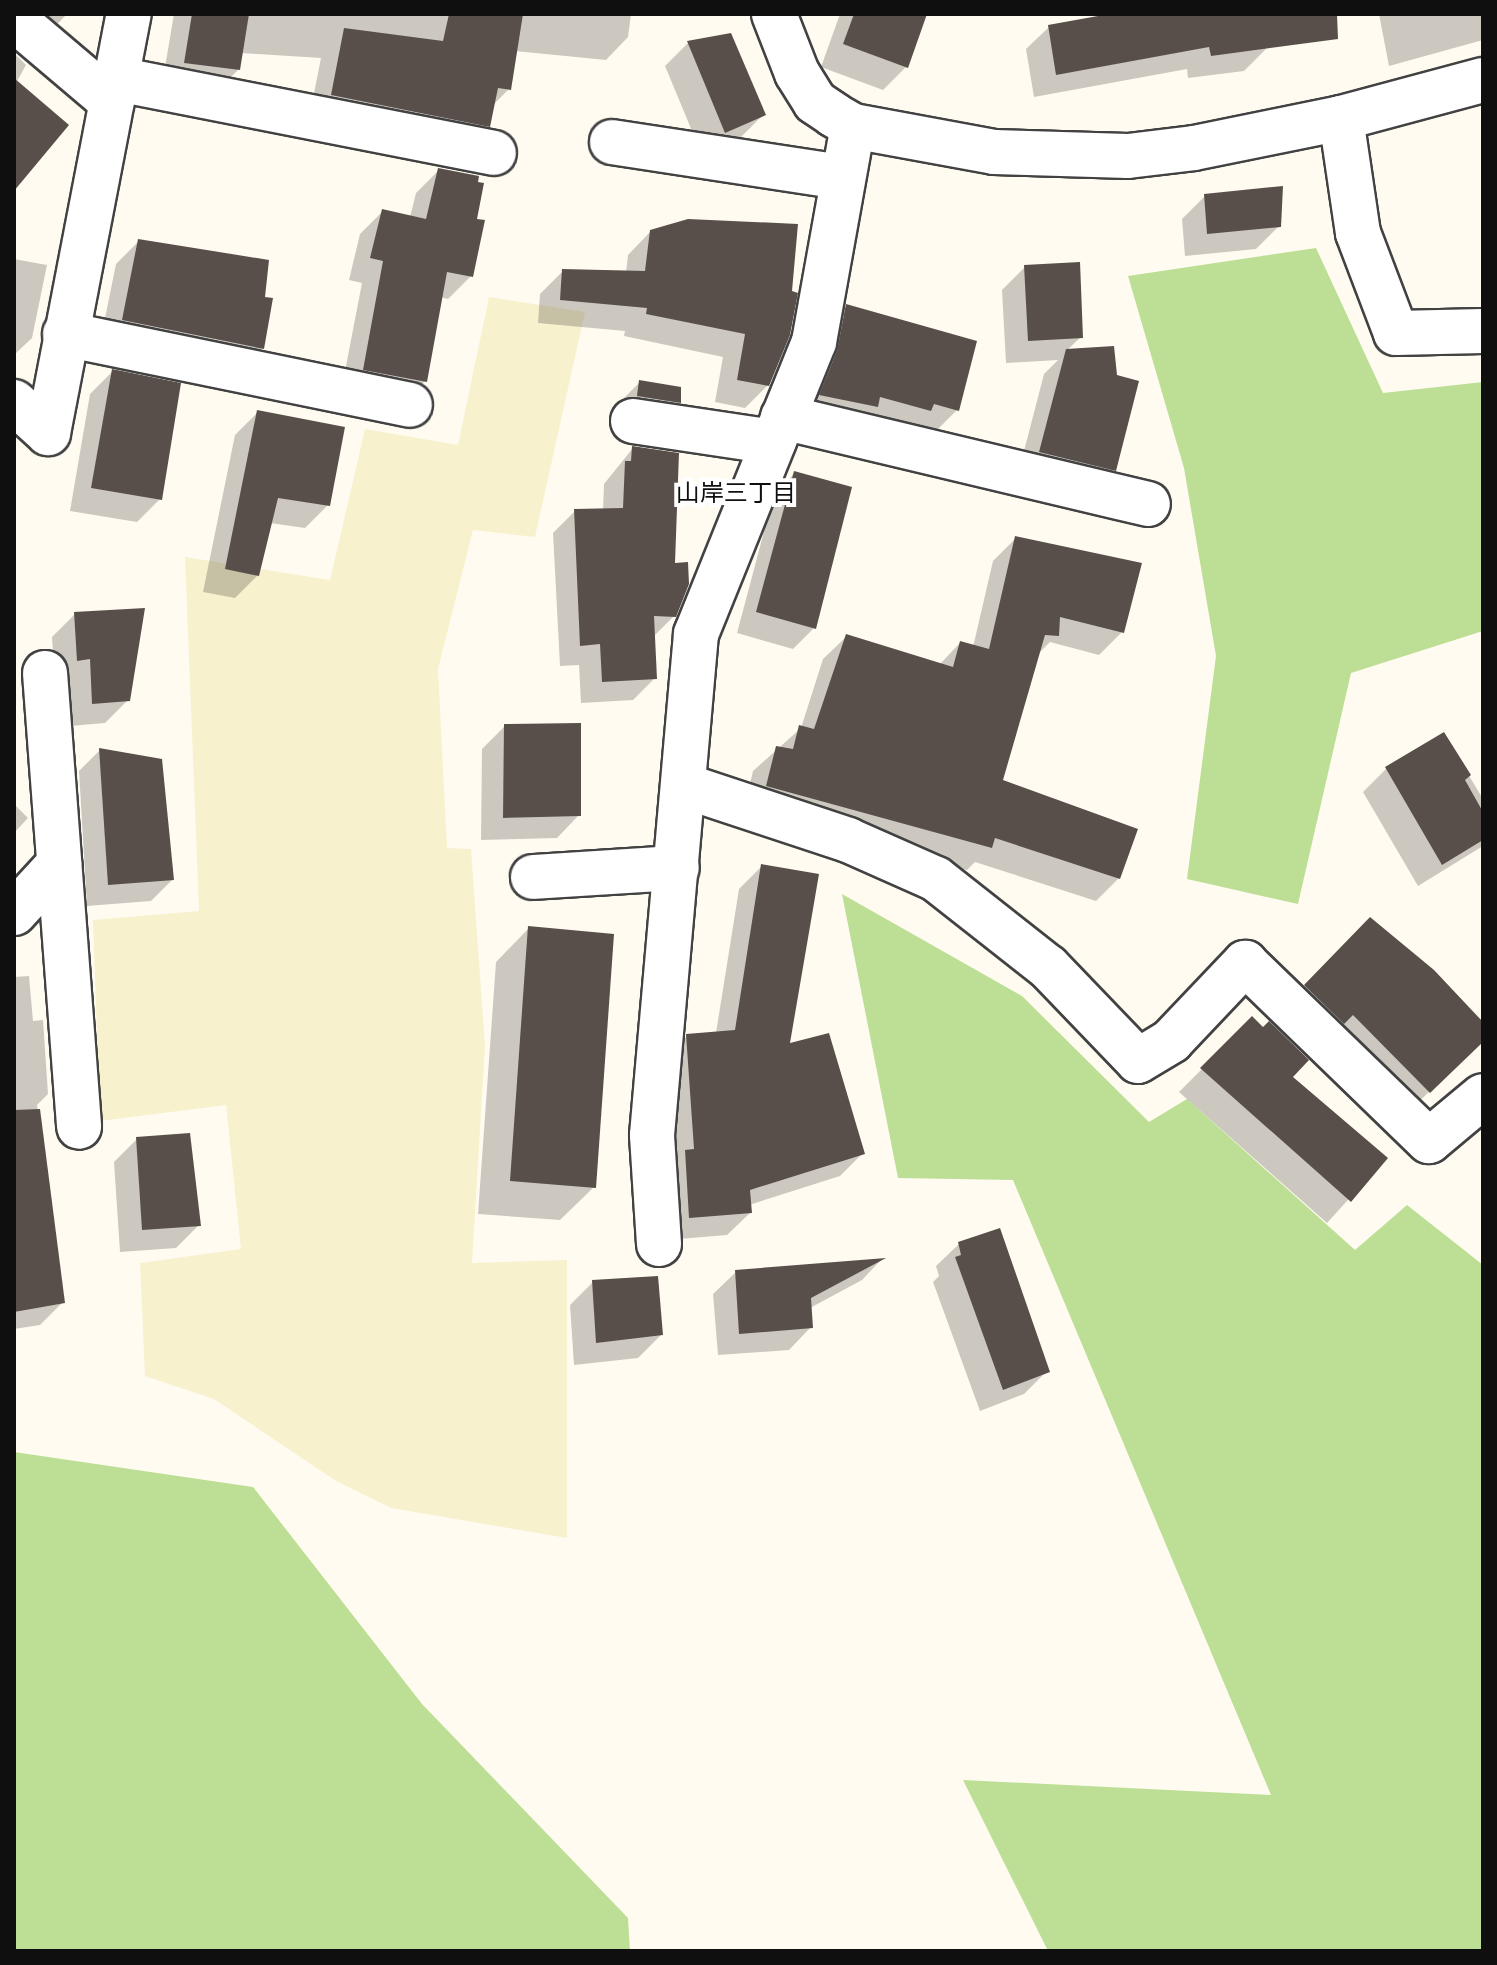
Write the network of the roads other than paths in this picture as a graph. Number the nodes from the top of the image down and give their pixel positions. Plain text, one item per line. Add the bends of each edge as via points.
1 (129, 14) edge
2 (774, 14) edge
3 (14, 19) edge
4 (1483, 80) edge
5 (114, 90) junction
6 (1341, 118) junction
7 (853, 126) junction
8 (612, 142) dead end
9 (494, 153) dead end
10 (842, 177) junction
11 (1483, 331) edge
12 (65, 334) junction
13 (14, 402) edge
14 (410, 405) dead end
15 (633, 421) dead end
16 (778, 430) junction
17 (1148, 504) dead end
18 (45, 673) dead end
19 (685, 786) junction
20 (59, 864) junction
21 (677, 868) junction
22 (533, 877) dead end
23 (14, 913) edge
24 (1483, 1096) edge
25 (79, 1127) dead end
26 (659, 1244) dead end

1 - 5 street
2 - 7 street via 797,73 815,102
3 - 5 street
4 - 6 street
5 - 9 street
5 - 12 street
6 - 7 street via 1128,156 994,152
6 - 11 street via 1358,233 1396,333
7 - 10 street
8 - 10 street
10 - 16 street via 814,342
12 - 13 street via 48,433
12 - 14 street
15 - 16 street
16 - 17 street
16 - 19 street via 696,634
18 - 20 street
19 - 21 street
19 - 24 street via 848,840 936,879 1048,967 1138,1061 1171,1041 1245,963 1429,1141
20 - 23 street
20 - 25 street
21 - 22 street
21 - 26 street via 661,990 652,1135

